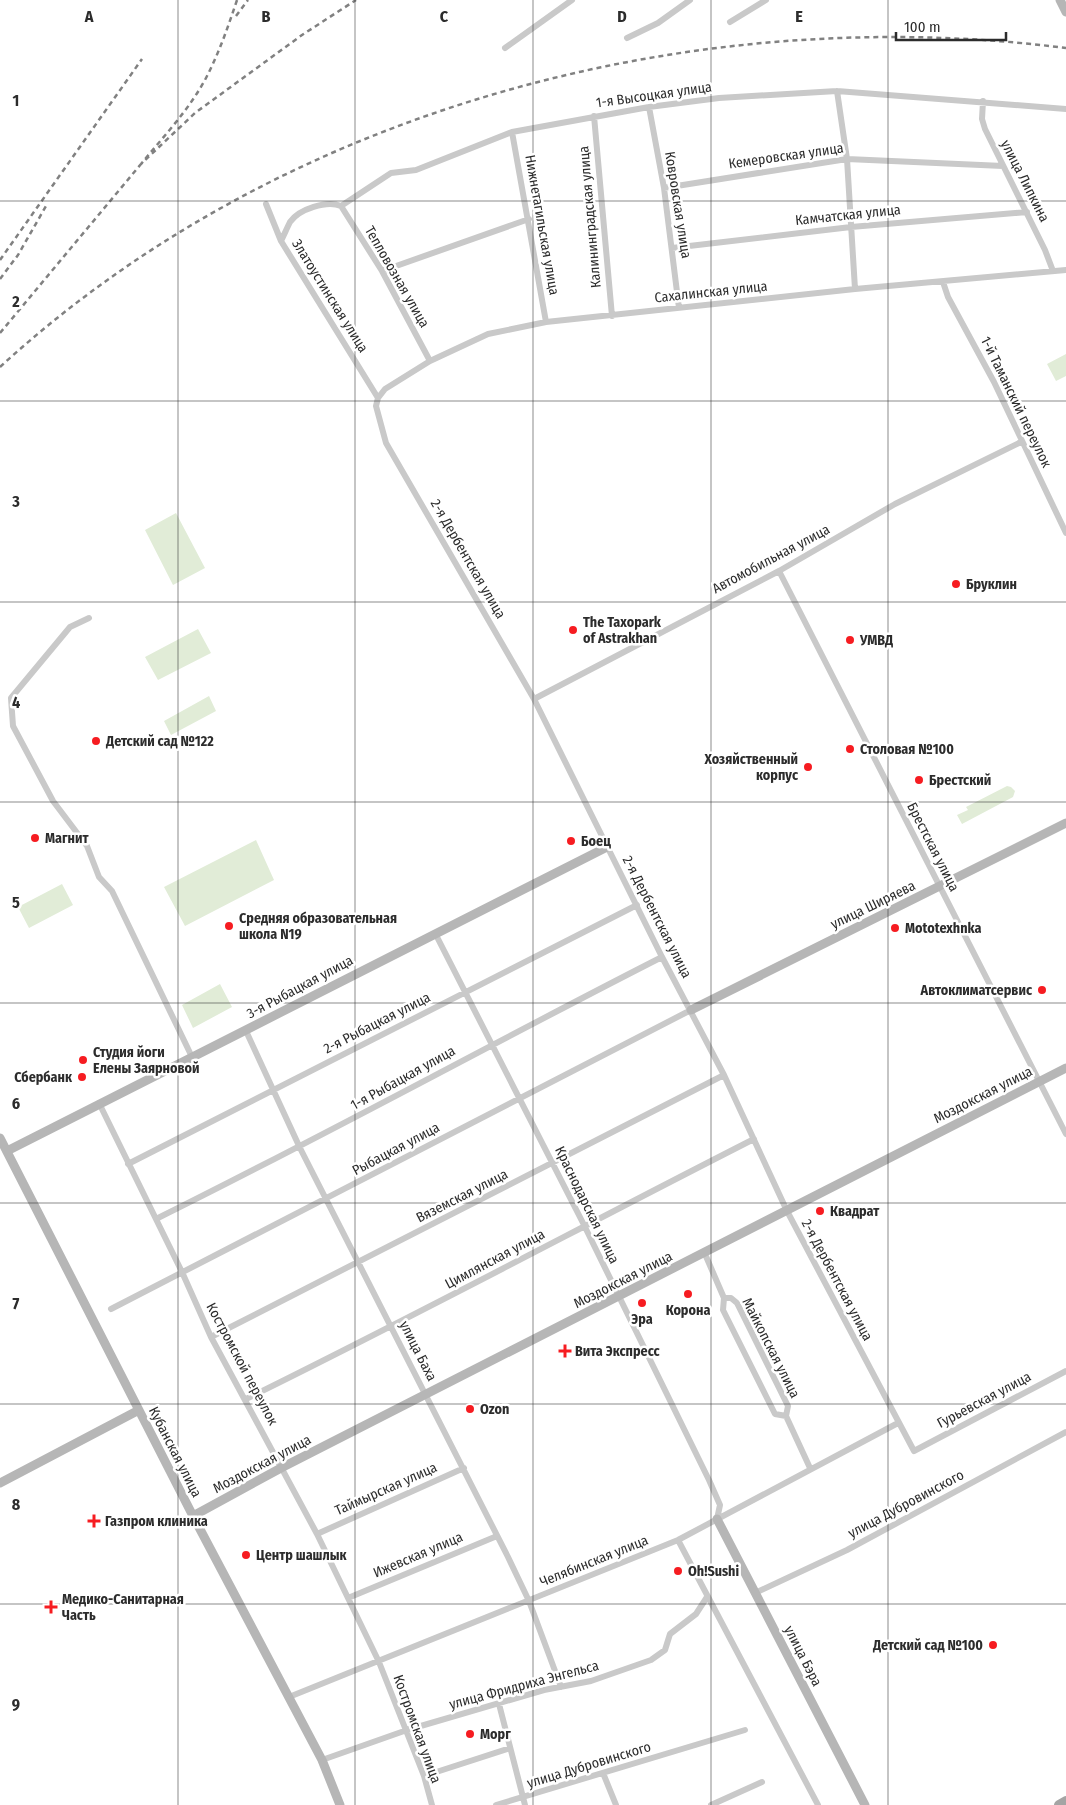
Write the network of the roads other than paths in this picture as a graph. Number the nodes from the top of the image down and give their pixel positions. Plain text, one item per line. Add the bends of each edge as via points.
1 (572, 0) edge
2 (690, 0) edge
3 (766, 0) edge
4 (1060, 0) edge
5 (1066, 12) edge
6 (730, 22) dead end
7 (627, 38) dead end
8 (505, 48) dead end
9 (837, 91) junction
10 (983, 101) junction
11 (649, 107) junction
12 (1066, 109) edge
13 (594, 116) junction
14 (512, 132) junction
15 (847, 159) junction
16 (1003, 166) junction
17 (664, 188) junction
18 (266, 204) dead end
19 (341, 206) junction
20 (1027, 212) junction
21 (529, 219) junction
22 (851, 227) junction
23 (281, 241) junction
24 (672, 248) junction
25 (1066, 270) edge
26 (1053, 271) junction
27 (382, 272) junction
28 (943, 282) junction
29 (855, 289) junction
30 (679, 308) junction
31 (612, 316) junction
32 (546, 322) junction
33 (430, 361) junction
34 (378, 398) junction
35 (1022, 442) junction
36 (1066, 533) edge
37 (779, 571) junction
38 (89, 618) dead end
39 (534, 698) junction
40 (1066, 823) edge
41 (607, 847) junction
42 (939, 888) junction
43 (637, 905) junction
44 (435, 933) junction
45 (662, 957) junction
46 (465, 992) junction
47 (691, 1010) junction
48 (246, 1031) junction
49 (491, 1044) junction
50 (192, 1057) junction
51 (1066, 1068) edge
52 (724, 1075) junction
53 (1039, 1082) junction
54 (272, 1091) junction
55 (519, 1099) junction
56 (99, 1103) junction
57 (1066, 1134) edge
58 (0, 1138) edge
59 (754, 1139) junction
60 (300, 1148) junction
61 (7, 1152) junction
62 (128, 1164) junction
63 (553, 1164) junction
64 (328, 1199) junction
65 (787, 1212) junction
66 (156, 1219) junction
67 (584, 1226) junction
68 (705, 1254) junction
69 (358, 1263) junction
70 (182, 1272) junction
71 (618, 1298) junction
72 (724, 1298) junction
73 (111, 1310) dead end
74 (392, 1328) junction
75 (211, 1337) junction
76 (1066, 1371) edge
77 (427, 1394) junction
78 (246, 1399) junction
79 (139, 1410) junction
80 (786, 1416) junction
81 (898, 1424) junction
82 (1066, 1432) edge
83 (914, 1451) joint
84 (281, 1468) junction
85 (464, 1468) junction
86 (810, 1468) junction
87 (0, 1483) edge
88 (193, 1516) junction
89 (717, 1519) junction
90 (317, 1534) junction
91 (497, 1536) junction
92 (678, 1540) junction
93 (755, 1593) junction
94 (707, 1597) junction
95 (348, 1598) junction
96 (529, 1602) junction
97 (379, 1662) junction
98 (561, 1687) junction
99 (289, 1697) junction
100 (499, 1704) junction
101 (407, 1730) junction
102 (745, 1730) dead end
103 (510, 1748) junction
104 (322, 1760) junction
105 (603, 1774) junction
106 (424, 1776) junction
107 (762, 1782) dead end
108 (524, 1801) edge
109 (1066, 1801) edge
110 (340, 1805) edge
111 (432, 1805) edge
112 (496, 1805) edge
113 (616, 1805) edge
114 (711, 1805) edge
115 (818, 1805) edge
116 (865, 1805) edge
117 (1059, 1805) edge

1 - 8 street
2 - 7 street via 658,23
3 - 6 street
4 - 5 main road
9 - 10 street, 1-я Высоцкая улица
9 - 11 street, 1-я Высоцкая улица via 719,98
9 - 15 street
10 - 12 street, 1-я Высоцкая улица
10 - 16 street, улица Липкина via 985,129
11 - 13 street, 1-я Высоцкая улица
11 - 17 street, Ковровская улица
13 - 14 street, 1-я Высоцкая улица
13 - 31 street, Калининградская улица
14 - 19 street, 1-я Высоцкая улица via 416,170 391,173
14 - 21 street, Нижнетагильская улица
15 - 16 street, Кемеровская улица
15 - 17 street, Кемеровская улица
15 - 22 street
16 - 20 street, улица Липкина
17 - 24 street, Ковровская улица
18 - 23 street, Златоустинская улица
19 - 23 street, 1-я Высоцкая улица via 334,203 302,212 291,221
19 - 27 street, Тепловозная улица
20 - 22 street, Камчатская улица
20 - 26 street, улица Липкина
21 - 27 street
21 - 32 street, Нижнетагильская улица
22 - 24 street, Камчатская улица
22 - 29 street
23 - 34 street, Златоустинская улица
24 - 30 street, Ковровская улица
25 - 26 street, Сахалинская улица
26 - 28 street, Сахалинская улица
27 - 33 street, Тепловозная улица
28 - 29 street, Сахалинская улица
28 - 35 street, 1-й Таманский переулок
29 - 30 street, Сахалинская улица
30 - 31 street, Сахалинская улица
31 - 32 street, Сахалинская улица
32 - 33 street, Сахалинская улица via 488,334
33 - 34 street, Сахалинская улица via 385,389
34 - 39 street, 2-я Дербентская улица via 376,406 386,443
35 - 36 street, 1-й Таманский переулок
35 - 37 street, Автомобильная улица via 895,504
37 - 39 street, Автомобильная улица
37 - 42 street, Брестская улица
38 - 50 street via 70,627 11,698 13,726 53,801 87,846 99,877 112,891
39 - 41 street, 2-я Дербентская улица
40 - 42 main road, улица Ширяева
41 - 43 street, 2-я Дербентская улица
41 - 44 main road, 3-я Рыбацкая улица
42 - 47 main road, улица Ширяева
42 - 53 street, Брестская улица
43 - 45 street, 2-я Дербентская улица
43 - 46 street, 2-я Рыбацкая улица
44 - 46 street, Краснодарская улица
44 - 48 main road, 3-я Рыбацкая улица
45 - 47 street, 2-я Дербентская улица
45 - 49 street, 1-я Рыбацкая улица
46 - 49 street, Краснодарская улица
46 - 54 street, 2-я Рыбацкая улица
47 - 52 street, 2-я Дербентская улица
47 - 55 street, Рыбацкая улица
48 - 50 main road, 3-я Рыбацкая улица
48 - 54 street, улица Баха
49 - 55 street, Краснодарская улица
49 - 60 street, 1-я Рыбацкая улица
50 - 56 main road, 3-я Рыбацкая улица
51 - 53 main road, Моздокская улица
52 - 59 street, 2-я Дербентская улица
52 - 63 street, Вяземская улица
53 - 57 street, Брестская улица
53 - 65 main road, Моздокская улица
54 - 60 street, улица Баха
54 - 62 street, 2-я Рыбацкая улица
55 - 63 street, Краснодарская улица
55 - 64 street, Рыбацкая улица
56 - 61 main road, 3-я Рыбацкая улица
56 - 62 street, Костромской переулок
58 - 61 main road, Кубанская улица
59 - 65 street, 2-я Дербентская улица
59 - 67 street, Цимлянская улица
60 - 64 street, улица Баха
60 - 66 street, 1-я Рыбацкая улица
61 - 79 main road, Кубанская улица
62 - 66 street, Костромской переулок
63 - 67 street, Краснодарская улица
63 - 69 street, Вяземская улица
64 - 69 street, улица Баха
64 - 70 street, Рыбацкая улица
65 - 68 main road, Моздокская улица
65 - 81 street, 2-я Дербентская улица
66 - 70 street, Костромской переулок
67 - 71 street, Краснодарская улица
67 - 74 street, Цимлянская улица
68 - 71 main road, Моздокская улица
68 - 72 street, Майкопская улица
69 - 74 street, улица Баха
69 - 75 street, Вяземская улица
70 - 73 street, Рыбацкая улица
70 - 75 street, Костромской переулок
71 - 77 main road, Моздокская улица
71 - 89 street, Краснодарская улица via 720,1505
72 - 80 street, Майкопская улица via 724,1310 775,1414
72 - 80 street, Майкопская улица via 731,1298 736,1303 788,1406
74 - 77 street, улица Баха
74 - 78 street, Цимлянская улица
75 - 78 street, Костромской переулок
76 - 83 street, Гурьевская улица
77 - 84 main road, Моздокская улица
77 - 85 street, улица Баха
78 - 84 street, Костромской переулок
79 - 87 main road
79 - 88 main road, Кубанская улица
80 - 86 street, Майкопская улица
81 - 83 street, 2-я Дербентская улица
81 - 86 street, Челябинская улица
82 - 93 street, улица Дубровинского via 847,1550
84 - 88 main road, Моздокская улица
84 - 90 street, Костромской переулок
85 - 90 street, Таймырская улица
85 - 91 street, улица Баха
86 - 89 street, Челябинская улица
88 - 99 main road, Кубанская улица
89 - 92 street, Челябинская улица
89 - 93 main road, улица Бэра
90 - 95 street, Костромской переулок
91 - 95 street, Ижевская улица
91 - 96 street, улица Баха
92 - 94 street
92 - 96 street, Челябинская улица
93 - 116 main road, улица Бэра
94 - 98 street, улица Фридриха Энгельса via 696,1614 670,1634 665,1650 651,1660 591,1681
94 - 115 street
95 - 97 street, Костромской переулок
96 - 97 street, Челябинская улица
96 - 98 street, улица Баха
97 - 99 street, Челябинская улица
97 - 101 street, Костромская улица
98 - 100 street, улица Фридриха Энгельса
99 - 104 main road, Кубанская улица
100 - 101 street, улица Фридриха Энгельса
100 - 103 street
101 - 104 street, улица Фридриха Энгельса
101 - 106 street, Костромская улица
102 - 105 street, улица Дубровинского
103 - 106 street
103 - 108 street
104 - 110 main road, Кубанская улица
105 - 108 street, улица Дубровинского
105 - 113 street
106 - 111 street, Костромская улица
107 - 114 street
108 - 112 street, улица Дубровинского
109 - 117 main road

